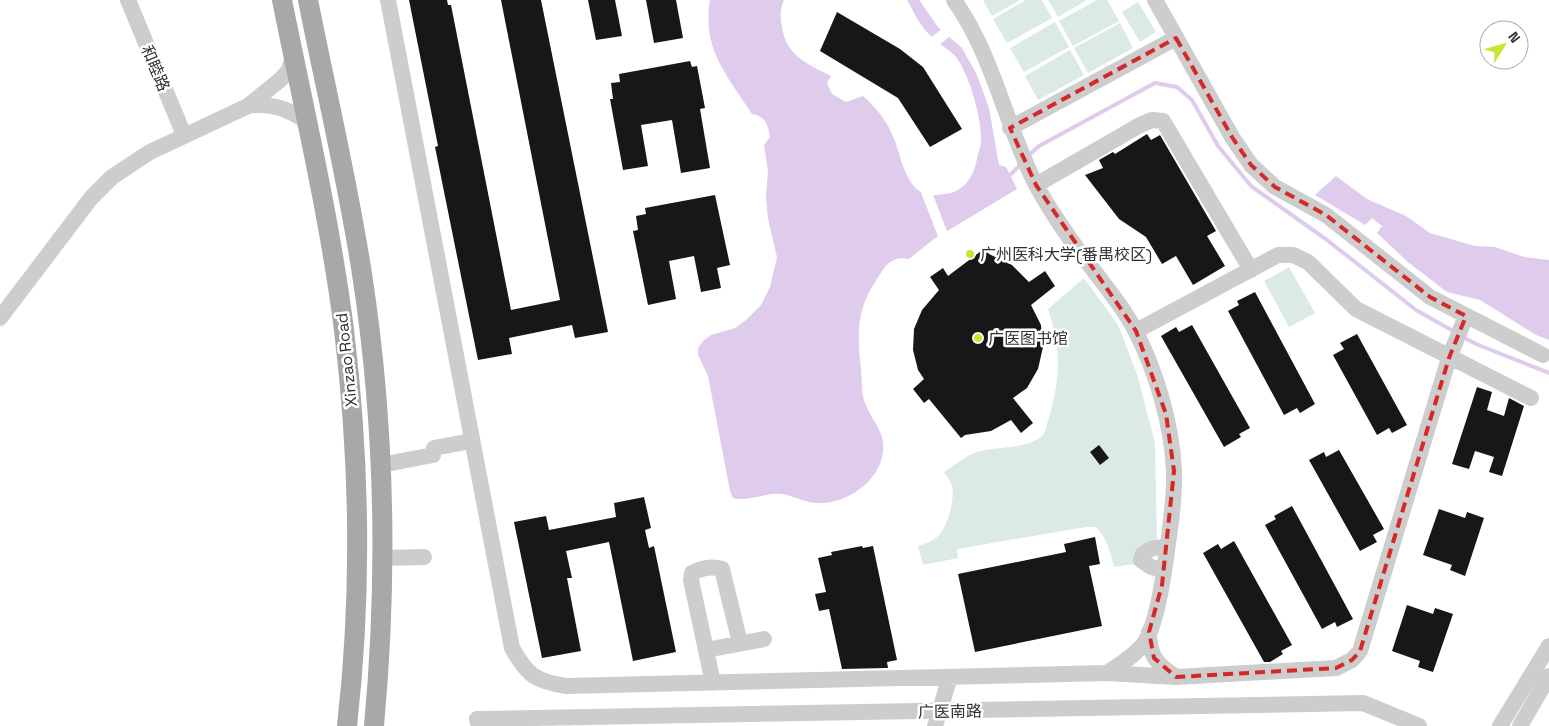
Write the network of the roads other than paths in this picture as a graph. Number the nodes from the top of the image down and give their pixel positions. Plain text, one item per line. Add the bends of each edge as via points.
1 (128, 0) edge
2 (282, 0) edge
3 (308, 0) edge
4 (388, 0) edge
5 (954, 0) edge
6 (1155, 0) edge
7 (1176, 38) junction
8 (293, 56) junction
9 (248, 106) junction
10 (306, 121) junction
11 (1012, 132) junction
12 (184, 135) junction
13 (1036, 184) junction
14 (1251, 270) junction
15 (1466, 316) junction
16 (0, 318) edge
17 (1136, 331) junction
18 (1543, 355) dead end
19 (1450, 358) junction
20 (1531, 398) dead end
21 (471, 441) junction
22 (381, 465) junction
23 (1167, 548) junction
24 (424, 557) dead end
25 (383, 558) junction
26 (1164, 570) junction
27 (1149, 632) junction
28 (764, 639) dead end
29 (740, 643) junction
30 (1549, 646) edge
31 (706, 650) junction
32 (1107, 673) junction
33 (1176, 676) junction
34 (1549, 676) edge
35 (950, 677) junction
36 (713, 683) junction
37 (478, 723) edge
38 (347, 726) edge
39 (374, 726) edge
40 (935, 726) edge
41 (1419, 726) edge
42 (1500, 726) edge
43 (1520, 726) edge

1 - 12 street, 和睦路
2 - 8 main road, Xinzao Road
3 - 22 main road, Xinzao Road via 362,276
4 - 21 street
5 - 11 street via 989,64
6 - 7 street
7 - 11 street
7 - 15 street via 1232,137 1274,187 1326,215 1430,296
8 - 9 street via 289,70 277,84
8 - 10 main road, Xinzao Road
9 - 10 street via 262,104 282,108
9 - 12 street
10 - 38 main road, Xinzao Road via 340,302 355,460 356,624
11 - 13 street
12 - 16 street via 112,177 91,198
13 - 14 street via 1140,125 1152,120 1163,121
13 - 17 street via 1072,242
14 - 17 street
14 - 19 street via 1278,255 1308,262 1356,310
15 - 18 street
15 - 19 street
17 - 23 street via 1166,414 1174,471
19 - 20 street
19 - 33 street via 1360,651 1352,660 1336,668
21 - 22 street
21 - 36 street via 512,648 524,669 542,682 566,686
22 - 25 main road, Xinzao Road
23 - 26 street
23 - 26 street via 1155,547 1142,554 1142,560 1151,567
24 - 25 street
25 - 39 main road, Xinzao Road via 382,641
26 - 27 street
27 - 32 street via 1145,642 1132,655
27 - 33 street via 1149,646 1154,658
28 - 29 street
29 - 31 street
29 - 31 street via 722,569 699,570 692,574 691,580
30 - 42 street
31 - 36 street
32 - 33 street
32 - 35 street
34 - 43 street
35 - 36 street
35 - 40 street
37 - 41 street, 广医南路 via 1363,703

